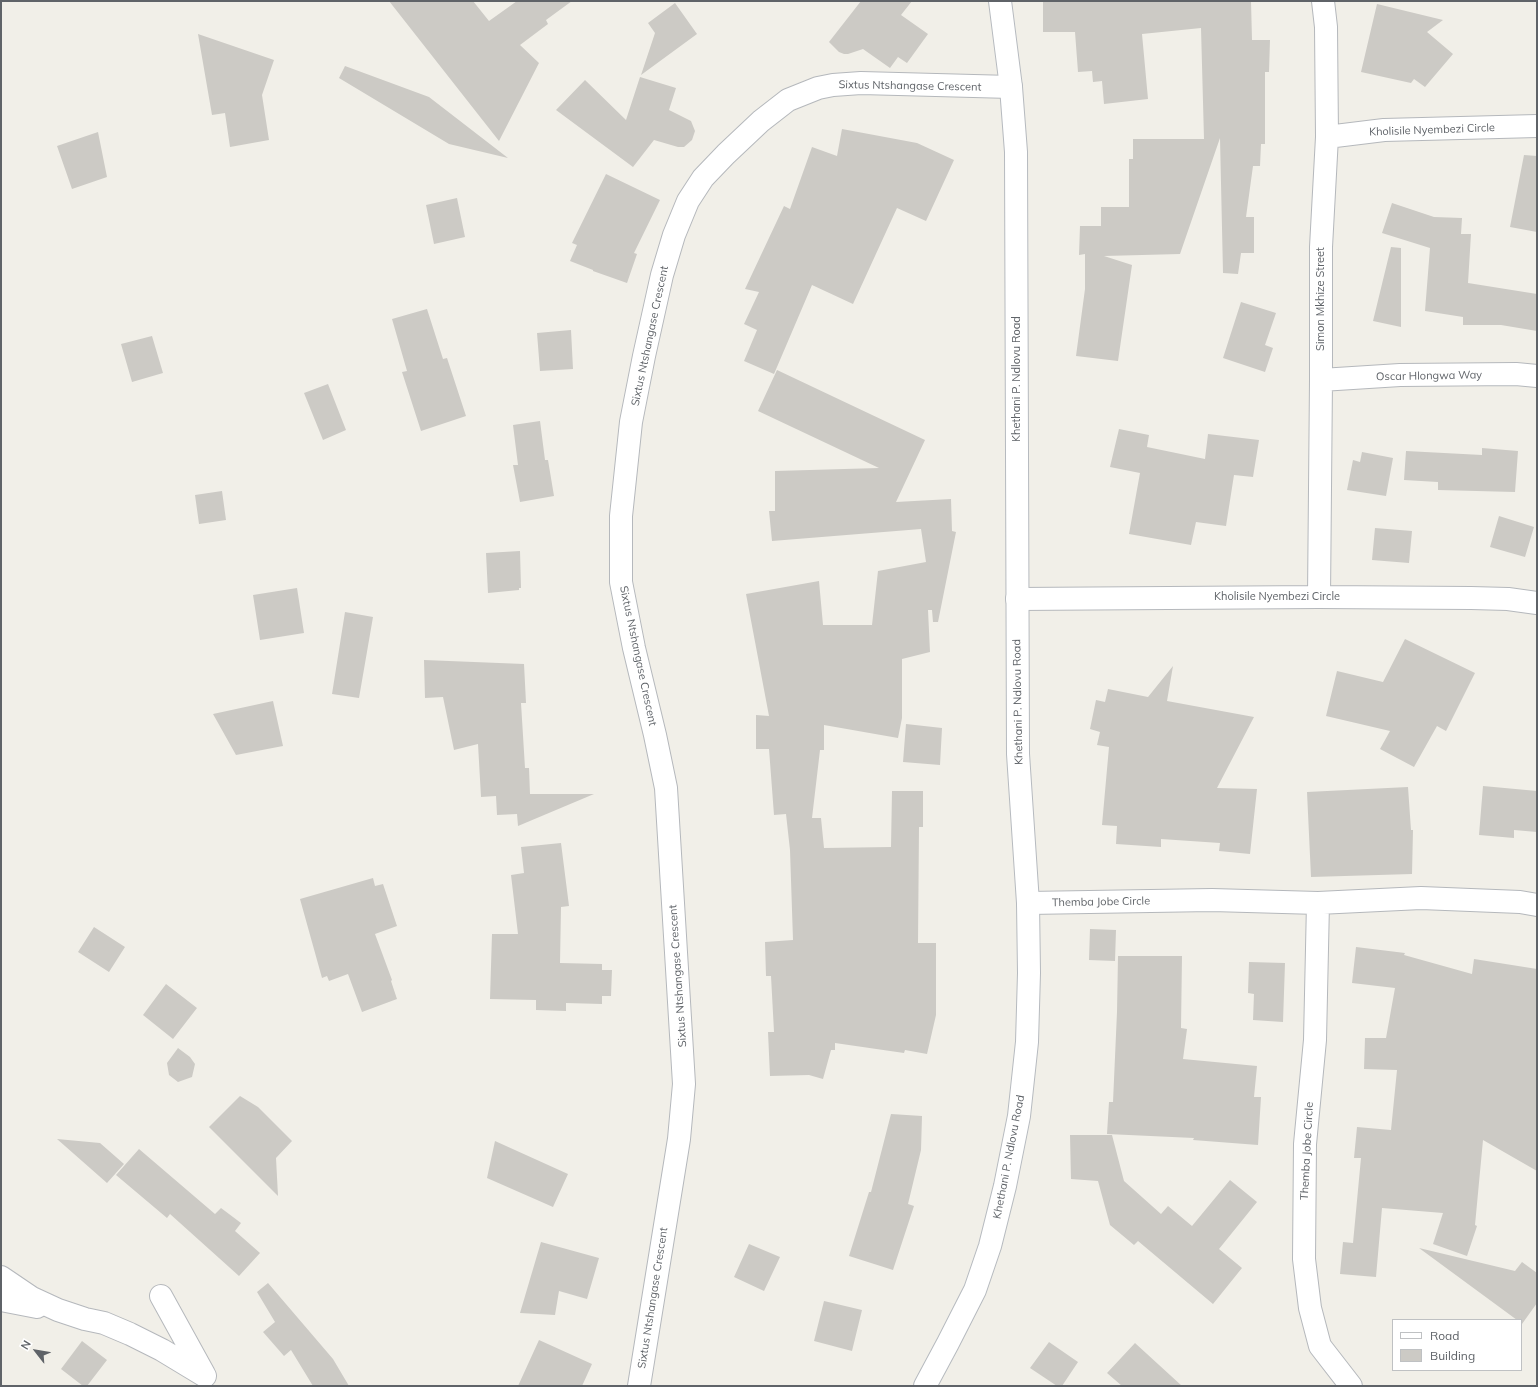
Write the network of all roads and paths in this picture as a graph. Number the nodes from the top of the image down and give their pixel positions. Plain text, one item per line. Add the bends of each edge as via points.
1 (1000, 1) edge
2 (1323, 1) edge
3 (1011, 87) junction
4 (1537, 126) edge
5 (1327, 137) junction
6 (1537, 376) edge
7 (1321, 380) junction
8 (1319, 597) junction
9 (1017, 600) junction
10 (1537, 603) edge
11 (1028, 903) junction
12 (1318, 903) junction
13 (1537, 905) edge
14 (1, 1278) edge
15 (161, 1296) dead end
16 (1, 1300) edge
17 (58, 1310) junction
18 (207, 1381) edge
19 (639, 1386) edge
20 (925, 1386) edge
21 (1351, 1386) edge

1 - 3 street, Khethani P. Ndlovu Road
2 - 5 street, Simon Mkhize Street via 1326,27
3 - 9 street, Khethani P. Ndlovu Road via 1016,152
3 - 19 street, Sixtus Ntshangase Crescent via 860,83 818,88 788,100 756,125 704,178 688,201 662,275 632,422 621,516 621,582 666,788 684,1084 679,1140
4 - 5 street, Kholisile Nyembezi Circle via 1384,130
5 - 7 street, Simon Mkhize Street via 1321,247
6 - 7 street, Oscar Hlongwa Way via 1400,375
7 - 8 street, Simon Mkhize Street
8 - 9 street, Kholisile Nyembezi Circle
8 - 10 street, Kholisile Nyembezi Circle via 1508,599
9 - 11 street, Khethani P. Ndlovu Road via 1018,754
11 - 12 street, Themba Jobe Circle via 1212,900
11 - 20 street, Khethani P. Ndlovu Road via 1027,1042 1019,1116 1005,1186 990,1246 974,1290
12 - 13 street, Themba Jobe Circle via 1422,898
12 - 21 street, Themba Jobe Circle via 1315,1040 1305,1144 1304,1259 1310,1308 1320,1346
14 - 17 street via 32,1298
15 - 18 street
16 - 17 street
17 - 18 street via 104,1323 130,1334 162,1350

